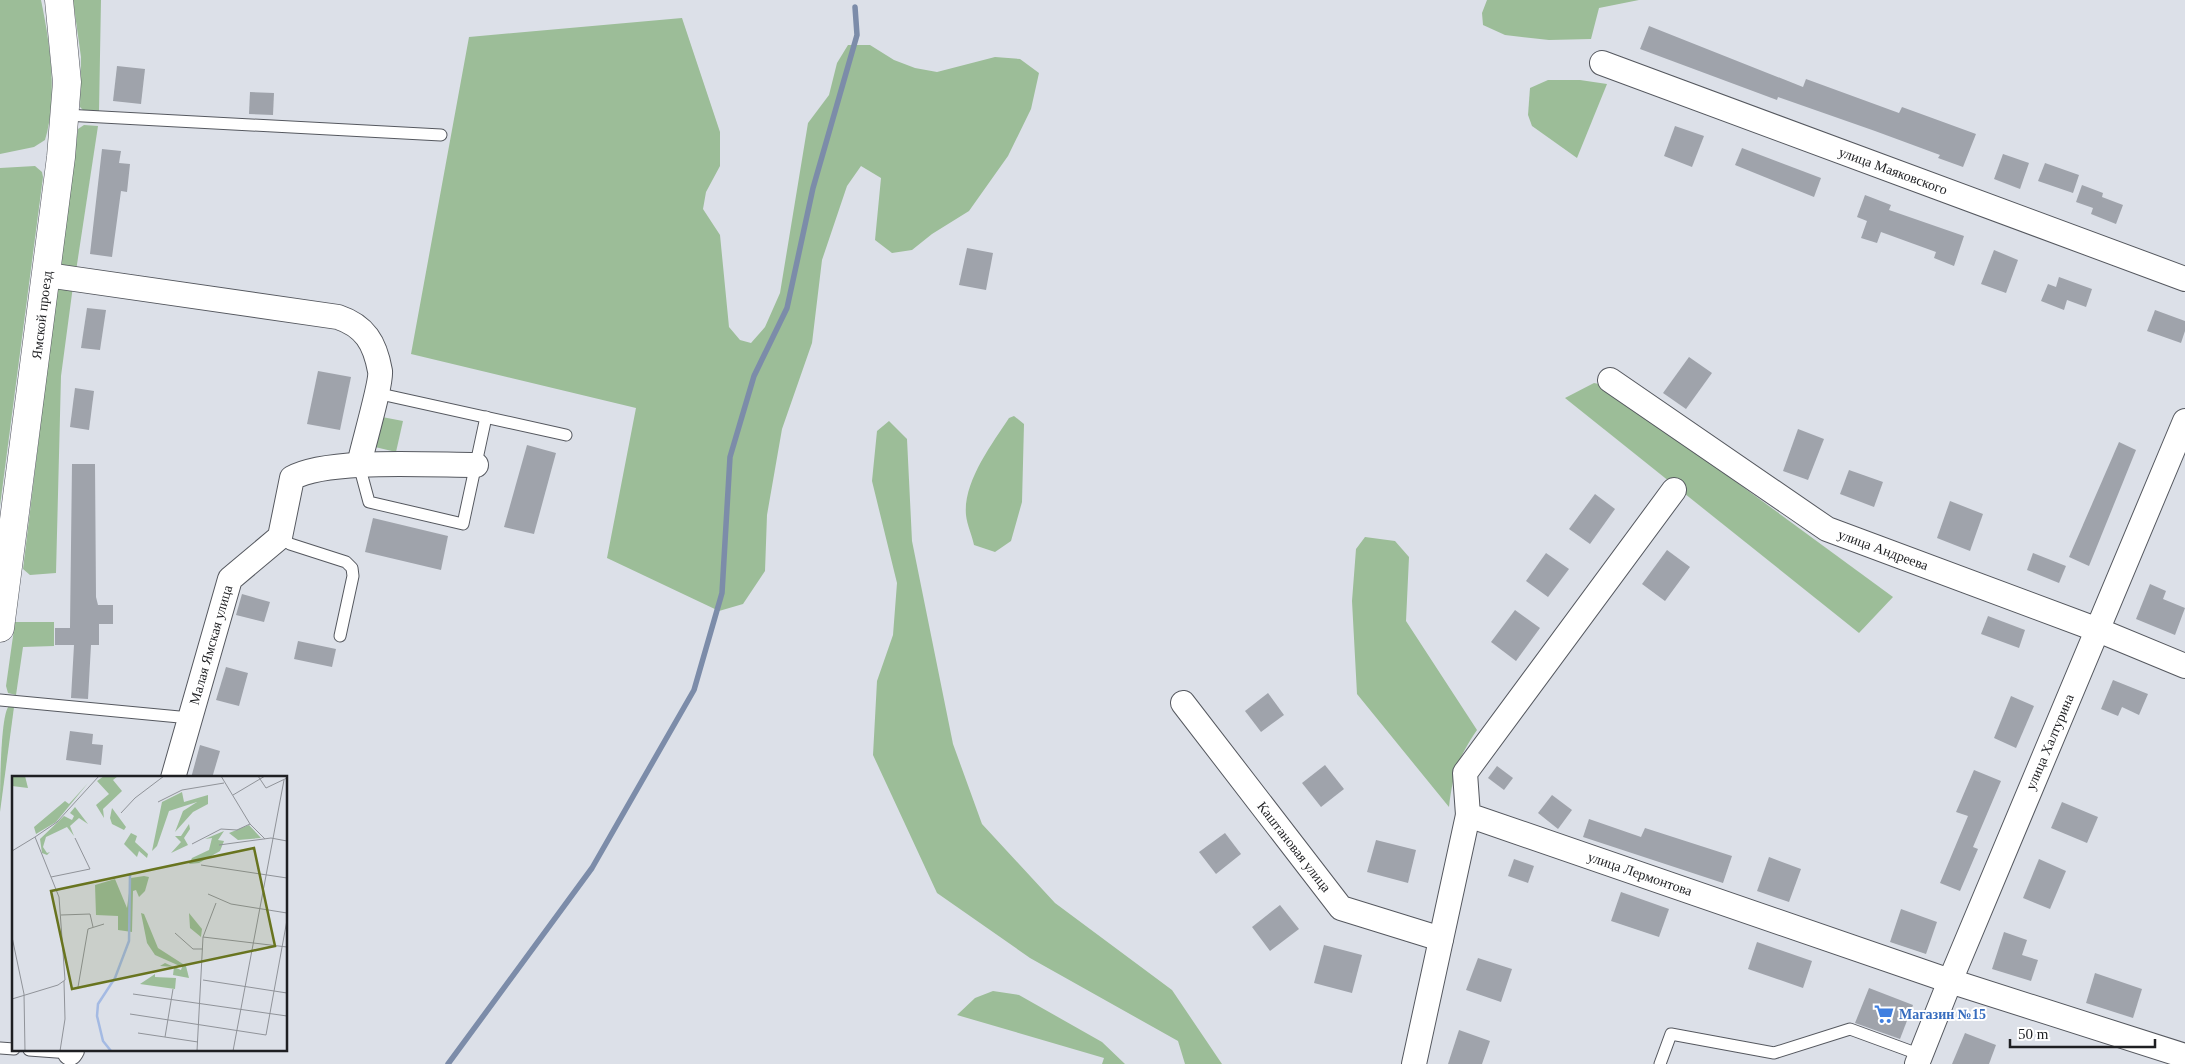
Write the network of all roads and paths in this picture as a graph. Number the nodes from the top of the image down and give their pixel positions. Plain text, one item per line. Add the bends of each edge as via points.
1 (59, 0) edge
2 (1602, 63) dead end
3 (65, 116) junction
4 (441, 135) dead end
5 (47, 275) junction
6 (2185, 279) edge
7 (1610, 380) dead end
8 (376, 393) junction
9 (486, 417) junction
10 (2185, 421) edge
11 (566, 435) dead end
12 (358, 465) junction
13 (476, 465) junction
14 (1674, 490) dead end
15 (280, 537) junction
16 (0, 628) edge
17 (2098, 630) junction
18 (340, 636) dead end
19 (2185, 666) edge
20 (0, 700) edge
21 (1183, 703) dead end
22 (190, 718) junction
23 (173, 776) edge
24 (1468, 814) junction
25 (1441, 939) junction
26 (1950, 981) junction
27 (2185, 1056) edge
28 (1919, 1060) edge
29 (1414, 1064) edge
30 (1660, 1064) edge

1 - 3 main road, Ямской проезд via 66,66
2 - 6 street, улица Маяковского
3 - 4 lane
3 - 5 main road, Ямской проезд
5 - 8 street via 338,317 354,322 368,335 381,372
5 - 16 main road, Ямской проезд
7 - 17 street, улица Андреева via 1827,529
8 - 9 lane
8 - 12 street
9 - 11 lane
9 - 13 lane
10 - 17 street, улица Халтурина
12 - 13 street
12 - 13 lane via 370,502 463,524
12 - 15 street via 302,472 292,478
14 - 24 street via 1465,773
15 - 18 lane via 290,544 346,562 352,568
15 - 22 street, Малая Ямская улица via 230,580
17 - 19 street, улица Андреева
17 - 26 street, улица Халтурина
20 - 22 lane
21 - 25 street, Каштановая улица via 1341,908
22 - 23 street, Малая Ямская улица
24 - 25 street
24 - 26 street, улица Лермонтова
25 - 29 street
26 - 27 street, улица Лермонтова
26 - 28 street, улица Халтурина
28 - 30 lane via 1850,1029 1774,1053 1671,1034

